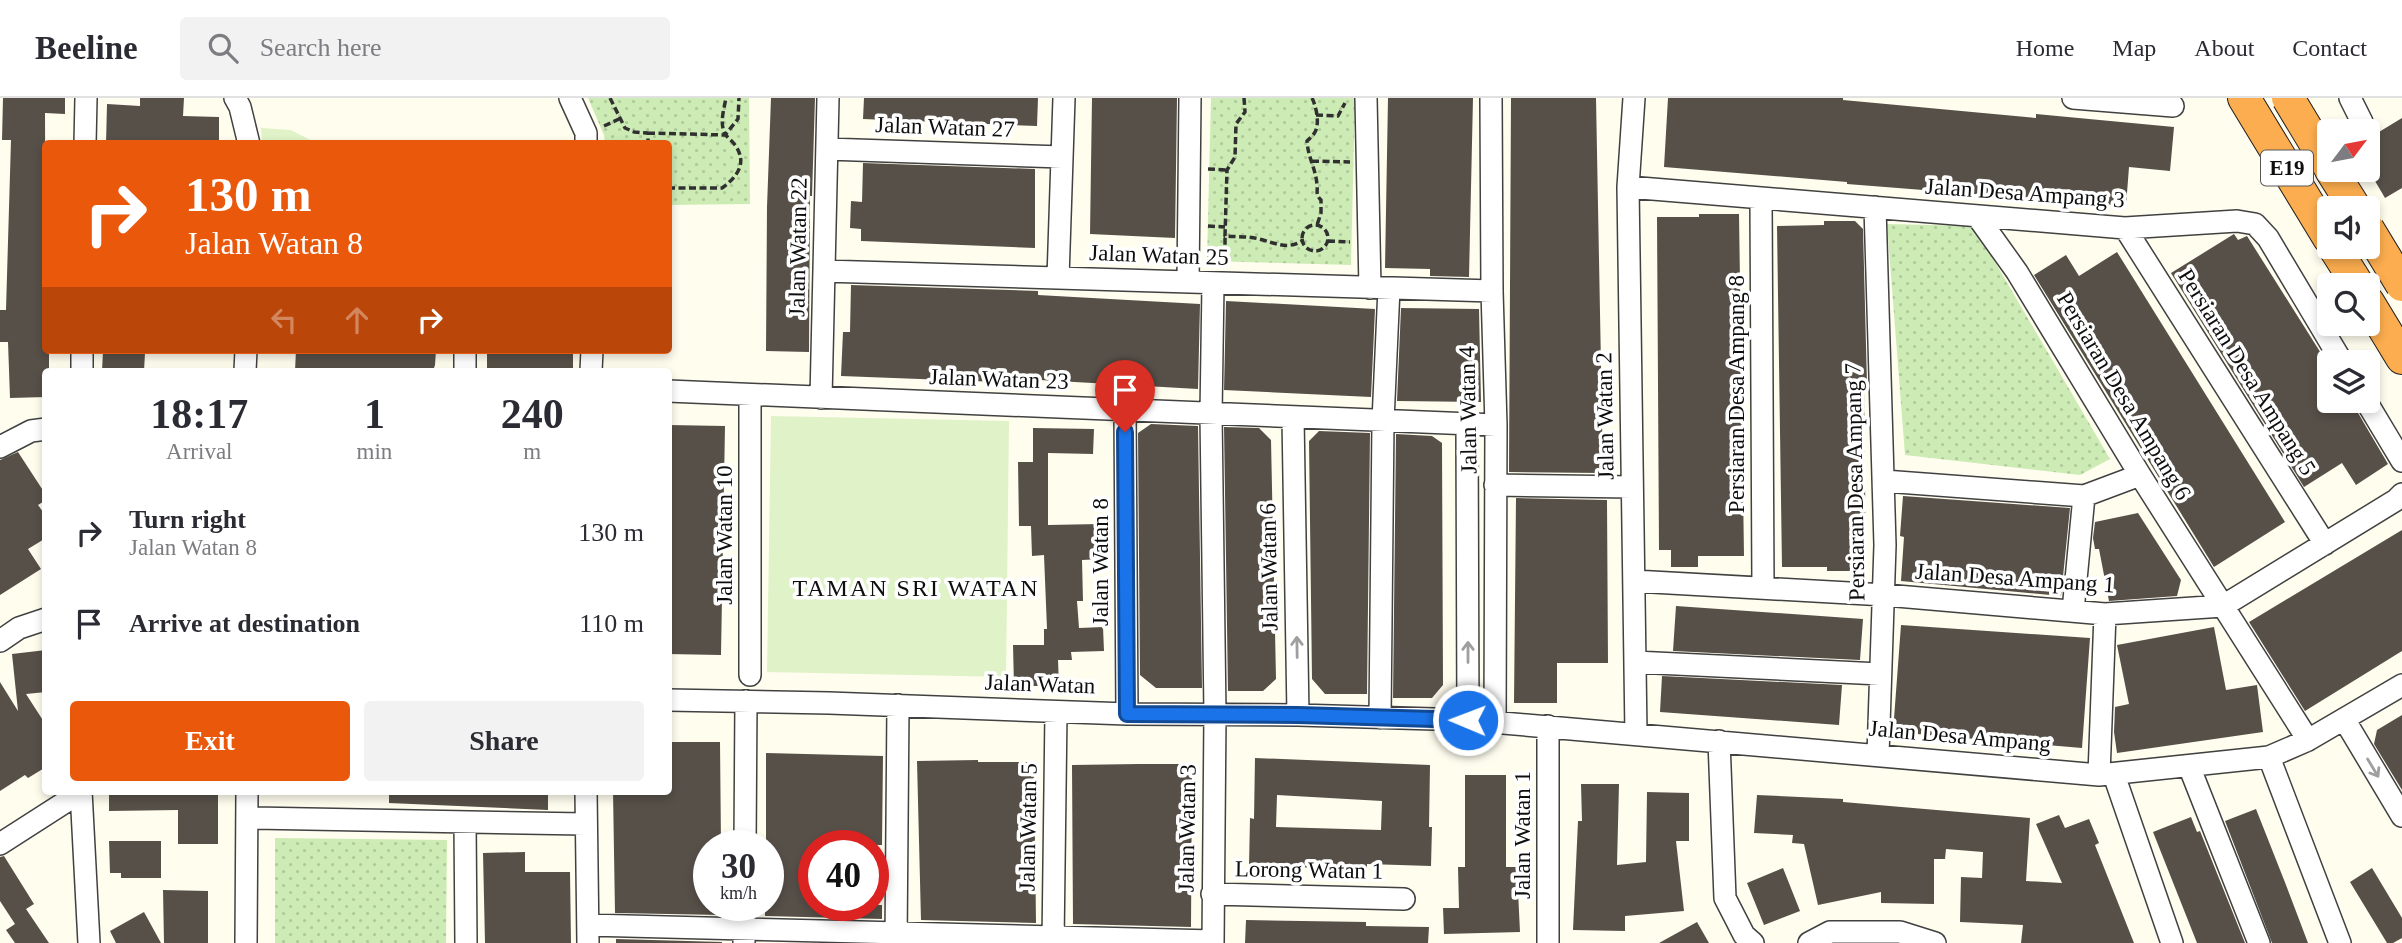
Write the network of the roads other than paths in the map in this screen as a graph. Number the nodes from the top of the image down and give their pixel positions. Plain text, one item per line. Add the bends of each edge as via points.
1 (86, 98) edge
2 (235, 98) edge
3 (570, 98) edge
4 (828, 98) edge
5 (1064, 98) edge
6 (1189, 98) edge
7 (1366, 98) edge
8 (1491, 98) edge
9 (1634, 98) edge
10 (2073, 98) edge
11 (2244, 98) edge
12 (2256, 98) edge
13 (2286, 98) edge
14 (2350, 98) edge
15 (2173, 106) dead end
16 (2361, 119) edge
17 (85, 140) edge
18 (247, 140) edge
19 (586, 140) edge
20 (2317, 148) edge
21 (827, 149) junction
22 (1062, 157) junction
23 (1628, 187) junction
24 (1761, 199) junction
25 (2317, 200) edge
26 (1875, 207) junction
27 (1976, 216) junction
28 (2317, 218) edge
29 (2124, 228) junction
30 (2380, 240) edge
31 (2402, 248) edge
32 (2380, 249) edge
33 (2380, 256) edge
34 (2352, 259) edge
35 (824, 271) junction
36 (1058, 278) junction
37 (1188, 282) junction
38 (1213, 284) junction
39 (2402, 285) edge
40 (1380, 288) junction
41 (1492, 291) junction
42 (2402, 292) edge
43 (2380, 322) edge
44 (2402, 341) edge
45 (2335, 350) edge
46 (2402, 358) edge
47 (672, 391) edge
48 (750, 395) junction
49 (821, 398) junction
50 (1125, 411) junction
51 (2373, 413) edge
52 (1211, 414) junction
53 (1293, 418) junction
54 (1383, 421) junction
55 (1467, 425) junction
56 (1496, 425) junction
57 (42, 430) edge
58 (0, 447) edge
59 (2402, 461) edge
60 (2140, 475) junction
61 (1884, 481) junction
62 (1496, 485) junction
63 (1632, 487) junction
64 (2402, 494) edge
65 (2084, 496) junction
66 (2325, 544) junction
67 (1634, 581) junction
68 (1763, 588) junction
69 (1885, 595) junction
70 (2223, 606) junction
71 (2073, 611) junction
72 (2105, 614) junction
73 (42, 620) edge
74 (0, 641) edge
75 (1635, 662) junction
76 (1880, 674) junction
77 (750, 675) dead end
78 (2402, 685) edge
79 (672, 700) edge
80 (746, 701) junction
81 (898, 705) junction
82 (1056, 712) junction
83 (1127, 714) junction
84 (1215, 714) junction
85 (1298, 715) junction
86 (1380, 718) junction
87 (2344, 719) junction
88 (1468, 720) junction
89 (1494, 722) junction
90 (1548, 726) junction
91 (1636, 734) junction
92 (2308, 740) junction
93 (1719, 741) junction
94 (1878, 755) junction
95 (2269, 757) junction
96 (2189, 766) junction
97 (2107, 775) junction
98 (76, 795) edge
99 (81, 795) edge
100 (247, 795) edge
101 (586, 795) edge
102 (2402, 816) edge
103 (248, 818) junction
104 (465, 822) junction
105 (585, 824) junction
106 (745, 830) edge
107 (0, 844) edge
108 (1212, 894) junction
109 (1404, 899) dead end
110 (588, 934) edge
111 (744, 936) edge
112 (896, 938) edge
113 (1053, 940) edge
114 (1213, 942) edge
115 (89, 943) edge
116 (246, 943) edge
117 (466, 943) edge
118 (1548, 943) edge
119 (1753, 943) edge
120 (1809, 943) edge
121 (1935, 943) edge
122 (2172, 943) edge
123 (2259, 943) edge
124 (2340, 943) edge

1 - 17 street
2 - 18 street
3 - 19 street
4 - 21 street, Jalan Watan 22
5 - 22 street
6 - 37 street
7 - 40 street via 1367,162
8 - 41 street, Jalan Watan 4
9 - 23 street, Jalan Watan 2
10 - 15 street
11 - 28 highway, E19
12 - 25 street
13 - 20 highway, E19, bridge
14 - 16 street
21 - 22 street, Jalan Watan 27
21 - 35 street, Jalan Watan 22
22 - 36 street
23 - 24 street, Jalan Desa Ampang 3
23 - 63 street, Jalan Watan 2
24 - 26 street, Jalan Desa Ampang 3
24 - 68 street, Persiaran Desa Ampang 8
26 - 27 street, Jalan Desa Ampang 3
26 - 61 street, Persiaran Desa Ampang 7
27 - 29 street, Jalan Desa Ampang 3
27 - 60 street, Persiaran Desa Ampang 6 via 2017,272
29 - 45 street, Jalan Desa Ampang 3 via 2237,220 2255,224
29 - 66 street, Persiaran Desa Ampang 5
30 - 31 street
32 - 39 highway, bridge
33 - 42 street
34 - 44 street
35 - 36 street, Jalan Watan 25
35 - 49 street, Jalan Watan 22
36 - 37 street, Jalan Watan 25
37 - 38 street, Jalan Watan 25
38 - 40 street, Jalan Watan 25
38 - 52 street, Jalan Watan 3
40 - 41 street, Jalan Watan 25
40 - 54 street
41 - 56 street, Jalan Watan 4
43 - 46 highway
47 - 48 street, Jalan Watan 23
48 - 49 street, Jalan Watan 23
48 - 77 street, Jalan Watan 10
49 - 50 street, Jalan Watan 23
50 - 52 street, Jalan Watan 23
50 - 83 street, Jalan Watan 8
51 - 59 street
52 - 53 street, Jalan Watan 23
52 - 84 street, Jalan Watan 3
53 - 54 street, Jalan Watan 23
85 -> 53 street, Jalan Watan 6
54 - 55 street, Jalan Watan 23
54 - 86 street
55 - 56 street, Jalan Watan 23
88 -> 55 street, Jalan Watan 4
56 - 62 street, Jalan Watan 4
57 - 58 street
60 - 65 street
60 - 70 street, Persiaran Desa Ampang 6
61 - 65 street
61 - 69 street, Persiaran Desa Ampang 7
62 - 63 street
62 - 89 street, Jalan Watan 4
63 - 67 street, Jalan Watan 2
64 - 66 street, Jalan Desa Ampang 1
65 - 71 street
66 - 70 street, Jalan Desa Ampang 1
67 - 68 street, Jalan Desa Ampang 1
67 - 75 street, Jalan Watan 2
68 - 69 street, Jalan Desa Ampang 1
69 - 71 street, Jalan Desa Ampang 1
69 - 76 street, Persiaran Desa Ampang 7
70 - 72 street, Jalan Desa Ampang 1
70 - 92 street, Persiaran Desa Ampang 6
71 - 72 street, Jalan Desa Ampang 1
72 - 97 street
73 - 74 street
75 - 76 street
75 - 91 street, Jalan Watan 2
76 - 94 street, Persiaran Desa Ampang 7
78 - 87 street, Jalan Desa Ampang
79 - 80 street, Jalan Watan
80 - 81 street, Jalan Watan
80 - 106 street
81 - 82 street, Jalan Watan
81 - 112 street
82 - 83 street, Jalan Watan
82 - 113 street, Jalan Watan 5
83 - 84 street, Jalan Watan
84 - 85 street, Jalan Watan
84 - 108 street, Jalan Watan 3
85 - 86 street, Jalan Watan
86 - 88 street, Jalan Watan
87 - 92 street, Jalan Desa Ampang
87 -> 102 street
88 - 89 street, Jalan Watan
89 - 90 street, Jalan Desa Ampang
90 - 91 street, Jalan Desa Ampang
90 - 118 street, Jalan Watan 1
91 - 93 street, Jalan Desa Ampang
92 - 95 street, Jalan Desa Ampang
93 - 94 street, Jalan Desa Ampang
93 - 119 street via 1726,898 1744,935
94 - 97 street, Jalan Desa Ampang
95 - 96 street, Jalan Desa Ampang
95 - 124 street
96 - 97 street, Jalan Desa Ampang
96 - 123 street
97 - 122 street
98 - 107 street
99 - 115 street
100 - 103 street
101 - 105 street
103 - 104 street
103 - 116 street
104 - 105 street
104 - 117 street
105 - 110 street
108 - 109 street, Lorong Watan 1
108 - 114 street, Jalan Watan 3
110 - 111 street
111 - 112 street
112 - 113 street
113 - 114 street
120 - 121 street via 1830,932 1900,932

